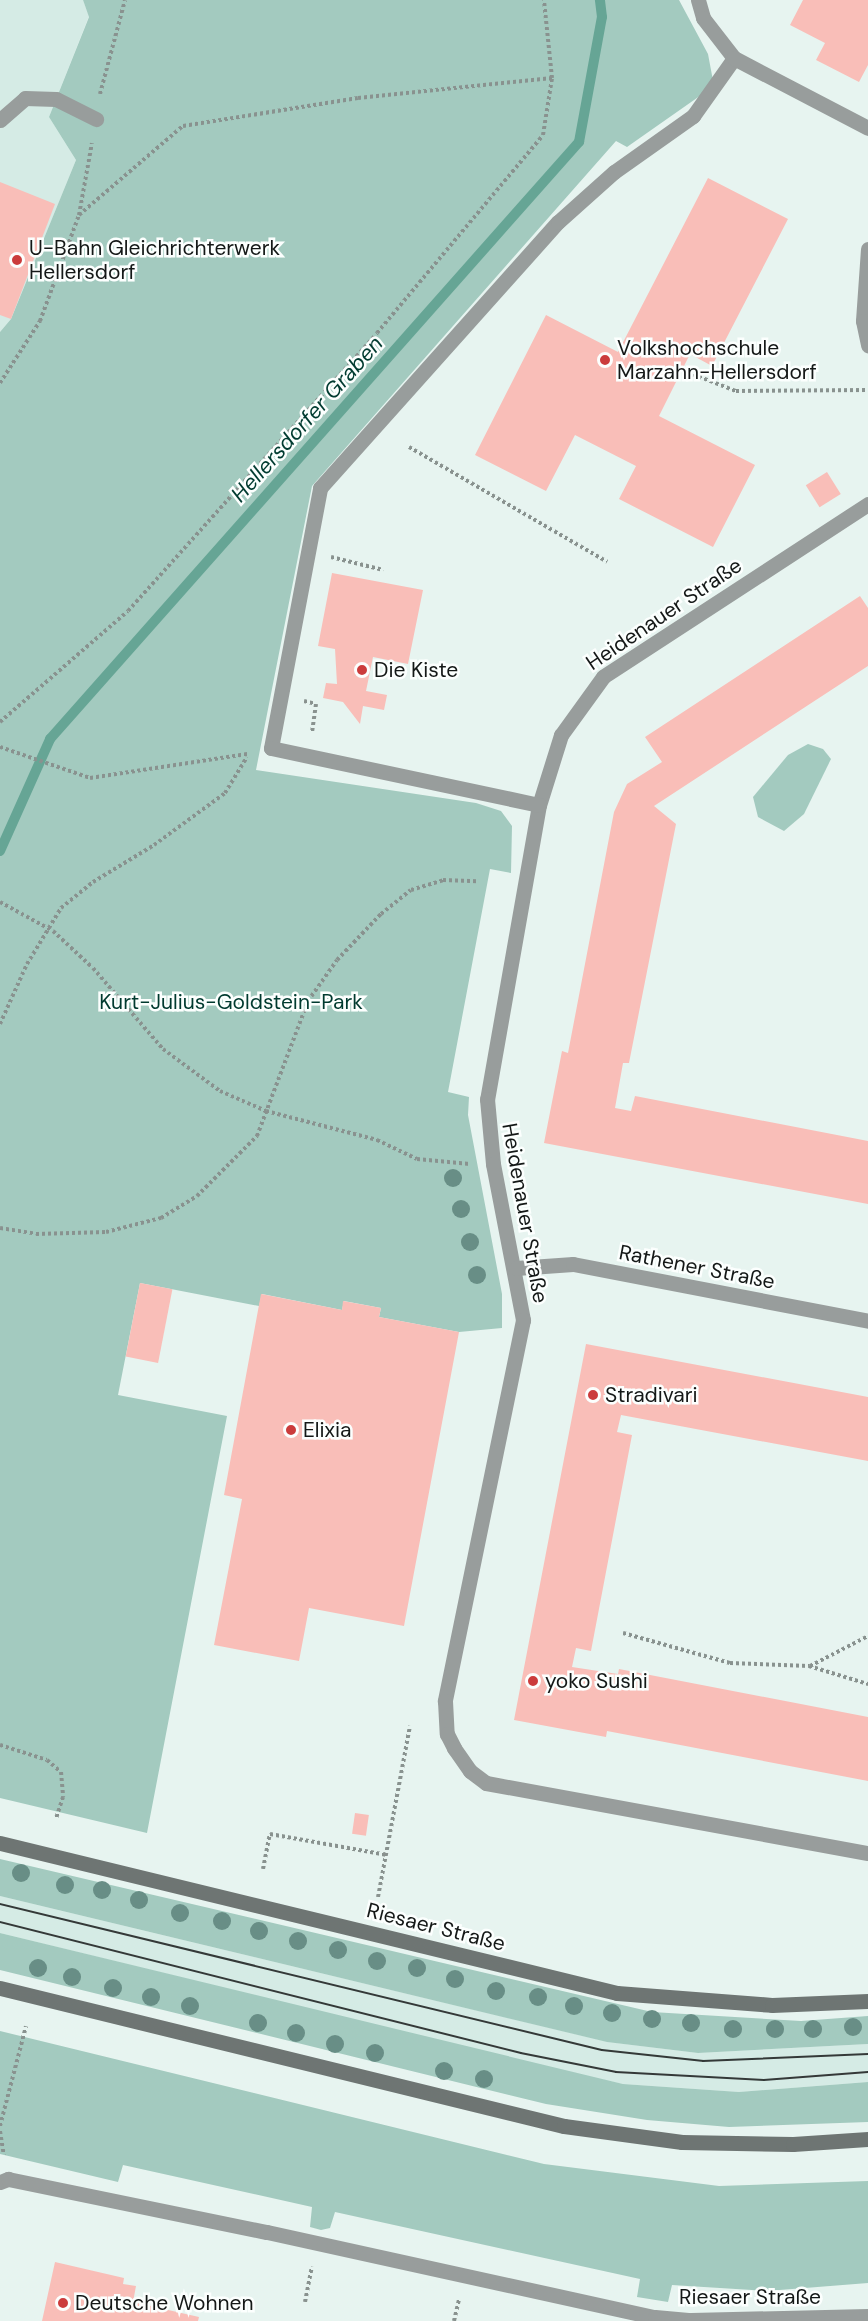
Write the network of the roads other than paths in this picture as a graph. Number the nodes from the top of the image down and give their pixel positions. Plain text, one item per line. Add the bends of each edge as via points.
1 (698, 0) edge
2 (734, 58) junction
3 (96, 119) road end
4 (0, 120) edge
5 (868, 128) edge
6 (868, 249) edge
7 (868, 345) edge
8 (868, 504) edge
9 (539, 805) junction
10 (516, 1268) junction
11 (868, 1321) edge
12 (0, 1843) edge
13 (868, 1853) edge
14 (0, 1988) edge
15 (868, 2001) edge
16 (868, 2139) edge
17 (0, 2182) edge
18 (868, 2316) edge

1 - 2 street via 703,18
2 - 5 street
2 - 9 street via 693,116 614,172 558,222 320,488 271,748
3 - 4 street via 56,99 25,98
6 - 7 street via 863,321
8 - 9 street, Heidenauer Straße via 603,677 561,735
9 - 10 street, Heidenauer Straße via 492,1053 486,1120
10 - 11 street, Rathener Straße via 573,1264
10 - 13 street, Heidenauer Straße via 523,1320 445,1701 447,1734 470,1771 486,1783
12 - 15 main road, Riesaer Straße via 617,1993 772,2005
14 - 16 main road via 564,2126 713,2144
17 - 18 street, Riesaer Straße via 8,2179 655,2317

